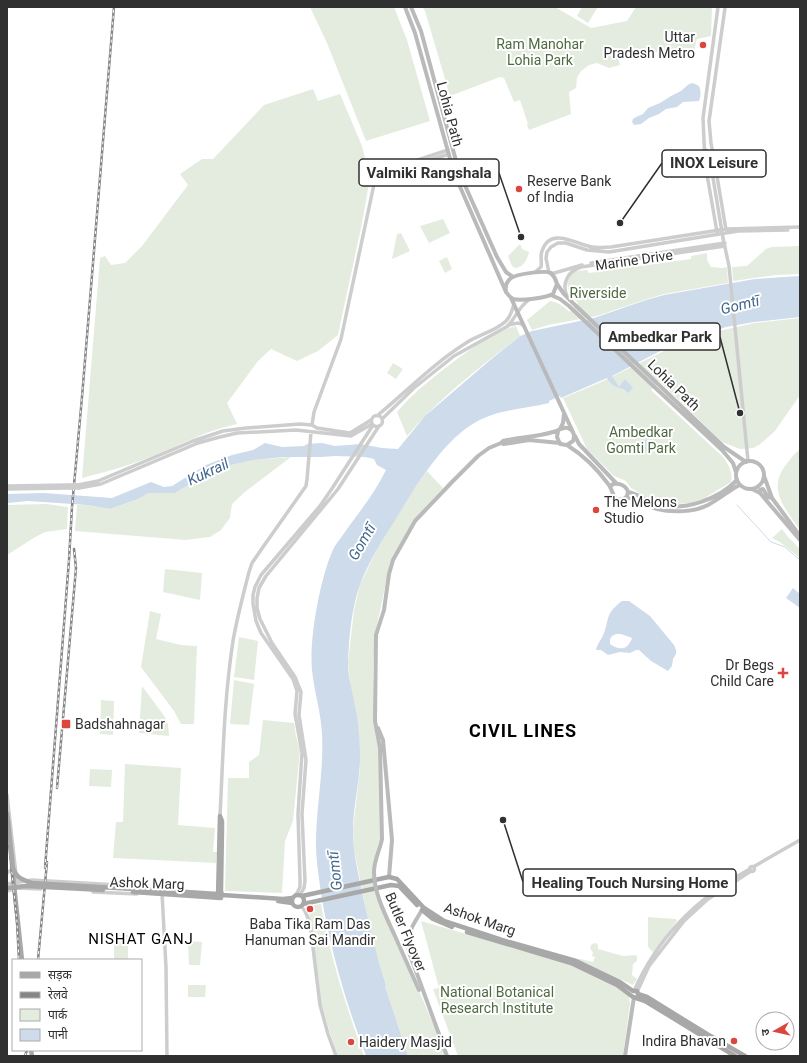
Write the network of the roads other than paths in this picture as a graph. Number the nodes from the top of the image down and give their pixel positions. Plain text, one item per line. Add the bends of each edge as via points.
1 (405, 7) edge
2 (411, 7) edge
3 (718, 7) edge
4 (726, 8) edge
5 (704, 140) junction
6 (448, 152) junction
7 (713, 162) junction
8 (712, 172) junction
9 (800, 228) edge
10 (726, 231) junction
11 (717, 233) junction
12 (725, 245) junction
13 (533, 273) junction
14 (550, 273) junction
15 (513, 276) junction
16 (557, 284) junction
17 (506, 292) junction
18 (551, 295) junction
19 (511, 298) junction
20 (531, 298) junction
21 (568, 298) junction
22 (514, 304) junction
23 (571, 304) junction
24 (518, 312) junction
25 (523, 325) junction
26 (508, 326) junction
27 (649, 380) junction
28 (563, 412) junction
29 (378, 415) junction
30 (382, 419) junction
31 (372, 423) junction
32 (301, 424) junction
33 (312, 425) junction
34 (379, 426) junction
35 (300, 430) junction
36 (321, 430) junction
37 (559, 430) junction
38 (311, 433) junction
39 (574, 434) junction
40 (501, 443) junction
41 (560, 444) junction
42 (567, 445) junction
43 (184, 447) junction
44 (747, 461) junction
45 (736, 472) junction
46 (764, 476) junction
47 (737, 480) junction
48 (616, 483) junction
49 (739, 485) junction
50 (611, 486) junction
51 (7, 487) edge
52 (752, 489) junction
53 (628, 492) junction
54 (760, 493) junction
55 (625, 498) junction
56 (772, 498) junction
57 (325, 502) junction
58 (800, 536) edge
59 (800, 540) edge
60 (381, 740) junction
61 (7, 795) edge
62 (7, 813) edge
63 (220, 816) junction
64 (7, 830) edge
65 (800, 840) edge
66 (12, 869) junction
67 (7, 873) edge
68 (387, 878) junction
69 (39, 881) junction
70 (49, 881) junction
71 (15, 883) junction
72 (7, 884) edge
73 (399, 884) junction
74 (7, 888) edge
75 (16, 889) junction
76 (39, 889) junction
77 (49, 889) junction
78 (7, 891) edge
79 (133, 891) junction
80 (141, 891) junction
81 (162, 894) junction
82 (218, 896) junction
83 (298, 897) junction
84 (304, 904) junction
85 (422, 910) junction
86 (22, 959) edge
87 (635, 994) junction
88 (438, 1034) junction
89 (167, 1056) edge
90 (336, 1056) edge
91 (447, 1056) edge
92 (625, 1056) edge
93 (735, 1056) edge
94 (745, 1056) edge

1 - 6 main road, Lohia Path via 415,33
2 - 15 main road, Lohia Path via 460,172 497,257 506,272
3 - 4 street
3 - 5 street via 703,118
4 - 7 street via 709,116
5 - 8 street
5 - 11 street via 705,163
6 - 17 main road, Lohia Path via 454,173
6 - 33 street via 376,175 341,339 314,412
7 - 8 street
7 - 10 street
8 - 12 street, bridge
9 - 10 street
10 - 11 street
11 - 13 street via 611,247 593,247 565,238 555,238 544,247 541,267
11 - 14 street via 609,252 558,243 547,252
12 - 14 street, Marine Drive via 578,266
12 - 21 street, Marine Drive via 574,269 566,280
12 - 44 street via 737,343
13 - 14 main road
13 - 15 main road
14 - 16 main road, Lohia Path
15 - 17 main road via 506,283
16 - 18 main road
16 - 21 main road, Lohia Path
17 - 19 main road, Lohia Path
18 - 20 main road
18 - 23 main road, Lohia Path
19 - 20 main road
19 - 22 main road, Lohia Path
20 - 24 street
21 - 23 main road, Lohia Path
22 - 24 main road, Lohia Path
22 - 29 street via 506,321 462,346 416,381
23 - 27 main road, Lohia Path
24 - 25 main road, Lohia Path
24 - 26 street
25 - 26 street
25 - 28 main road, Lohia Path
26 - 30 street via 454,356 414,388
27 - 44 main road, Lohia Path via 724,447
27 - 45 main road, Lohia Path via 722,450 733,463
28 - 37 main road via 563,423
28 - 39 main road, Lohia Path
29 - 30 street
29 - 31 street via 374,416
30 - 34 street
31 - 34 street
31 - 36 street via 350,432
31 - 57 street
32 - 33 street
32 - 35 street
32 - 43 street via 223,431
33 - 36 street
34 - 57 street via 338,489
35 - 38 street
35 - 43 street via 237,433
36 - 38 street
37 - 39 main road via 567,428
37 - 40 main road
37 - 41 main road via 557,437
38 - 63 street via 306,486 252,563 249,572 233,641
39 - 42 main road via 572,443
39 - 48 main road, Lohia Path via 579,444
40 - 41 main road via 529,440
40 - 60 main road via 483,451 415,521 393,560 384,610 376,635 375,721
41 - 42 main road
42 - 50 main road via 580,454
43 - 51 street, bridge via 91,483
44 - 45 main road via 740,465
44 - 46 main road via 759,464
45 - 47 main road
46 - 52 main road via 759,486
46 - 56 main road
47 - 49 main road
47 - 53 main road via 708,500 685,506 660,505
48 - 50 main road
48 - 53 main road via 626,487
49 - 52 main road
49 - 55 main road via 708,505 680,511 660,510 633,498
50 - 55 main road via 611,492 616,499
52 - 54 main road
53 - 55 main road
54 - 56 main road via 763,489 768,497
54 - 59 main road
56 - 58 main road
57 - 83 street via 266,576 257,598 257,608 265,631 295,676 301,692 299,715 306,760 300,814
60 - 68 main road via 392,848
60 - 88 main road, Butler Flyover, bridge via 382,839 374,864 377,893
61 - 71 street
62 - 79 main road, bridge via 13,868 23,880 32,883
63 - 82 main road
63 - 83 main road, Ashok Marg via 221,891 224,895 283,899
64 - 66 main road
65 - 87 street via 706,897 688,912 646,964
66 - 67 street
66 - 71 main road
68 - 73 main road, Ashok Marg via 397,879
68 - 83 main road, Ashok Marg
69 - 70 street, Ashok Marg
69 - 71 street, Ashok Marg
69 - 76 street
70 - 77 street
70 - 80 street, Ashok Marg via 135,886
71 - 72 street, Ashok Marg
71 - 75 main road
73 - 84 main road
73 - 85 main road, Ashok Marg
73 - 87 main road, Ashok Marg via 424,908 444,921 576,961 620,982
74 - 79 main road, bridge via 26,886
75 - 76 street, Ashok Marg
75 - 78 street, Ashok Marg
75 - 86 main road
76 - 77 street, Ashok Marg
77 - 80 street, Ashok Marg via 137,894
79 - 80 main road
80 - 81 main road, Ashok Marg
80 - 82 main road, Ashok Marg
81 - 82 main road, Ashok Marg
81 - 89 street
82 - 83 main road, Ashok Marg via 261,900
83 - 84 main road via 304,899
83 - 84 main road via 296,907
84 - 90 street via 310,923 320,1005
85 - 87 main road, Ashok Marg via 441,923 577,965
85 - 88 main road via 408,935 407,944
87 - 92 main road
87 - 93 main road, Ashok Marg
87 - 94 main road, Ashok Marg via 647,997
88 - 91 main road

